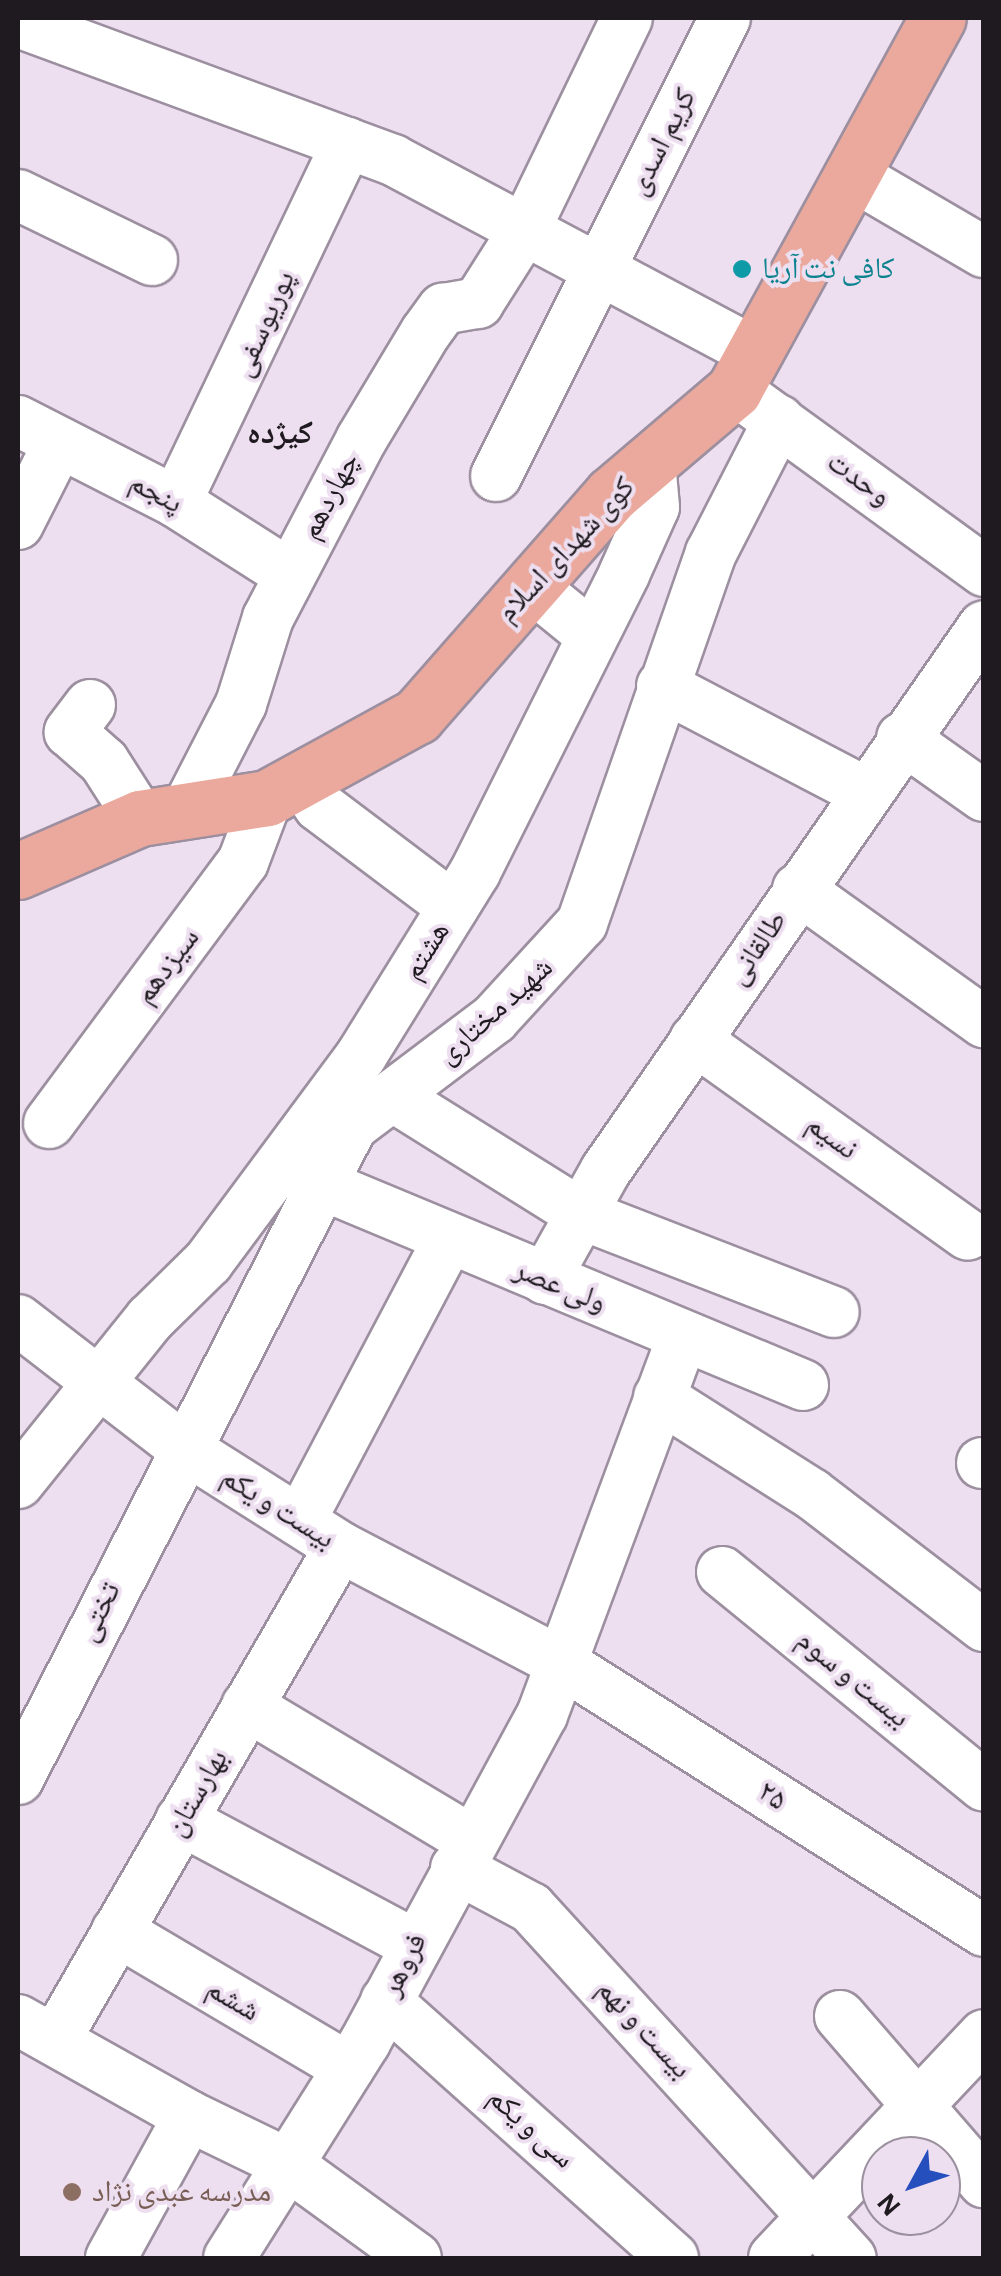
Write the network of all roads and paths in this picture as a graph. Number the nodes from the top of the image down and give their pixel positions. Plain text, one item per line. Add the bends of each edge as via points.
1 (628, 18) edge
2 (725, 18) edge
3 (938, 18) edge
4 (18, 22) edge
5 (347, 143) junction
6 (852, 174) junction
7 (18, 195) edge
8 (525, 229) junction
9 (984, 252) edge
10 (152, 260) dead end
11 (598, 267) junction
12 (744, 371) junction
13 (779, 420) junction
14 (38, 432) edge
15 (650, 462) junction
16 (496, 476) dead end
17 (176, 502) junction
18 (18, 524) edge
19 (984, 571) edge
20 (288, 574) junction
21 (531, 586) junction
22 (984, 626) edge
23 (591, 635) junction
24 (662, 686) junction
25 (90, 704) dead end
26 (902, 738) junction
27 (284, 788) junction
28 (865, 792) junction
29 (984, 796) edge
30 (164, 812) junction
31 (22, 860) edge
32 (798, 890) junction
33 (453, 908) junction
34 (984, 1022) edge
35 (695, 1040) junction
36 (394, 1097) junction
37 (48, 1122) dead end
38 (299, 1177) junction
39 (581, 1214) junction
40 (968, 1235) dead end
41 (448, 1240) junction
42 (545, 1280) junction
43 (834, 1312) dead end
44 (18, 1320) edge
45 (683, 1336) junction
46 (102, 1386) junction
47 (803, 1386) dead end
48 (659, 1397) junction
49 (181, 1446) junction
50 (18, 1483) edge
51 (320, 1534) junction
52 (722, 1572) dead end
53 (984, 1626) edge
54 (560, 1662) junction
55 (247, 1706) junction
56 (18, 1779) edge
57 (984, 1786) edge
58 (181, 1820) junction
59 (463, 1854) junction
60 (117, 1931) junction
61 (984, 1931) edge
62 (415, 1945) junction
63 (386, 2002) junction
64 (840, 2016) dead end
65 (36, 2030) edge
66 (984, 2036) edge
67 (349, 2068) junction
68 (920, 2105) junction
69 (189, 2116) junction
70 (284, 2162) junction
71 (984, 2182) edge
72 (812, 2215) junction
73 (110, 2258) edge
74 (229, 2258) edge
75 (416, 2258) edge
76 (673, 2258) edge
77 (774, 2258) edge
78 (851, 2258) edge

1 - 8 street, چهاردهم
2 - 11 street, کریم اسدی
3 - 6 main road, کوی شهدای اسلام
4 - 5 street
5 - 8 street
5 - 17 street, پوریوسفی
6 - 9 street
6 - 12 main road, کوی شهدای اسلام
7 - 10 street
8 - 11 street
8 - 20 street, چهاردهم via 478,303 444,309 426,332
11 - 12 street, وحدت
11 - 16 street, کریم اسدی
12 - 13 street, وحدت
12 - 15 main road, کوی شهدای اسلام
13 - 19 street, وحدت
13 - 24 street, شهید مختاری via 710,553
14 - 17 street, پنجم
14 - 18 street
15 - 21 main road, کوی شهدای اسلام
15 - 23 street, هشتم via 654,508
17 - 20 street, پنجم
20 - 30 street, چهاردهم via 242,704
21 - 23 street
21 - 27 main road, کوی شهدای اسلام via 417,716
22 - 26 street, طالقانی
23 - 33 street, هشتم
24 - 28 street
24 - 36 street, شهید مختاری via 582,923 522,992
25 - 30 street via 70,732
26 - 28 street, طالقانی
26 - 29 street
27 - 30 main road, کوی شهدای اسلام
27 - 33 street via 319,806
27 - 37 street, سیزدهم via 243,862
28 - 32 street, طالقانی
30 - 31 main road, کوی شهدای اسلام
32 - 34 street
32 - 35 street, طالقانی
33 - 38 street, هشتم
35 - 39 street, طالقانی
35 - 40 street, نسیم
36 - 38 street, شهید مختاری
36 - 39 street
38 - 41 street, ولی عصر
38 - 46 street, هشتم
38 - 49 street, شهید مختاری
39 - 42 street, طالقانی
39 - 43 street
41 - 42 street, ولی عصر
41 - 51 street, بهارستان
42 - 45 street, ولی عصر
44 - 46 street, بیست و یکم
45 - 47 street, ولی عصر
45 - 48 street, فروهر
46 - 49 street, بیست و یکم
46 - 50 street, هشتم
48 - 53 street via 812,1494
48 - 54 street, فروهر
49 - 51 street, بیست و یکم
49 - 56 street, تختی
51 - 54 street, بیست و یکم
51 - 55 street, بهارستان
52 - 57 street, بیست و سوم
54 - 59 street, فروهر
54 - 61 street, ۲۵
55 - 58 street, بهارستان
55 - 59 street, بیست و نهم
58 - 60 street, بهارستان
58 - 62 street
59 - 62 street, فروهر
59 - 72 street, بیست و نهم via 531,1908
60 - 65 street, بهارستان
60 - 67 street, ششم
62 - 63 street, فروهر
63 - 67 street, فروهر
63 - 76 street, سی و یکم
64 - 68 street
65 - 69 street
66 - 68 street
67 - 70 street, فروهر
68 - 71 street
68 - 72 street
69 - 70 street
69 - 73 street
70 - 74 street, فروهر
70 - 75 street
72 - 77 street
72 - 78 street, بیست و نهم

